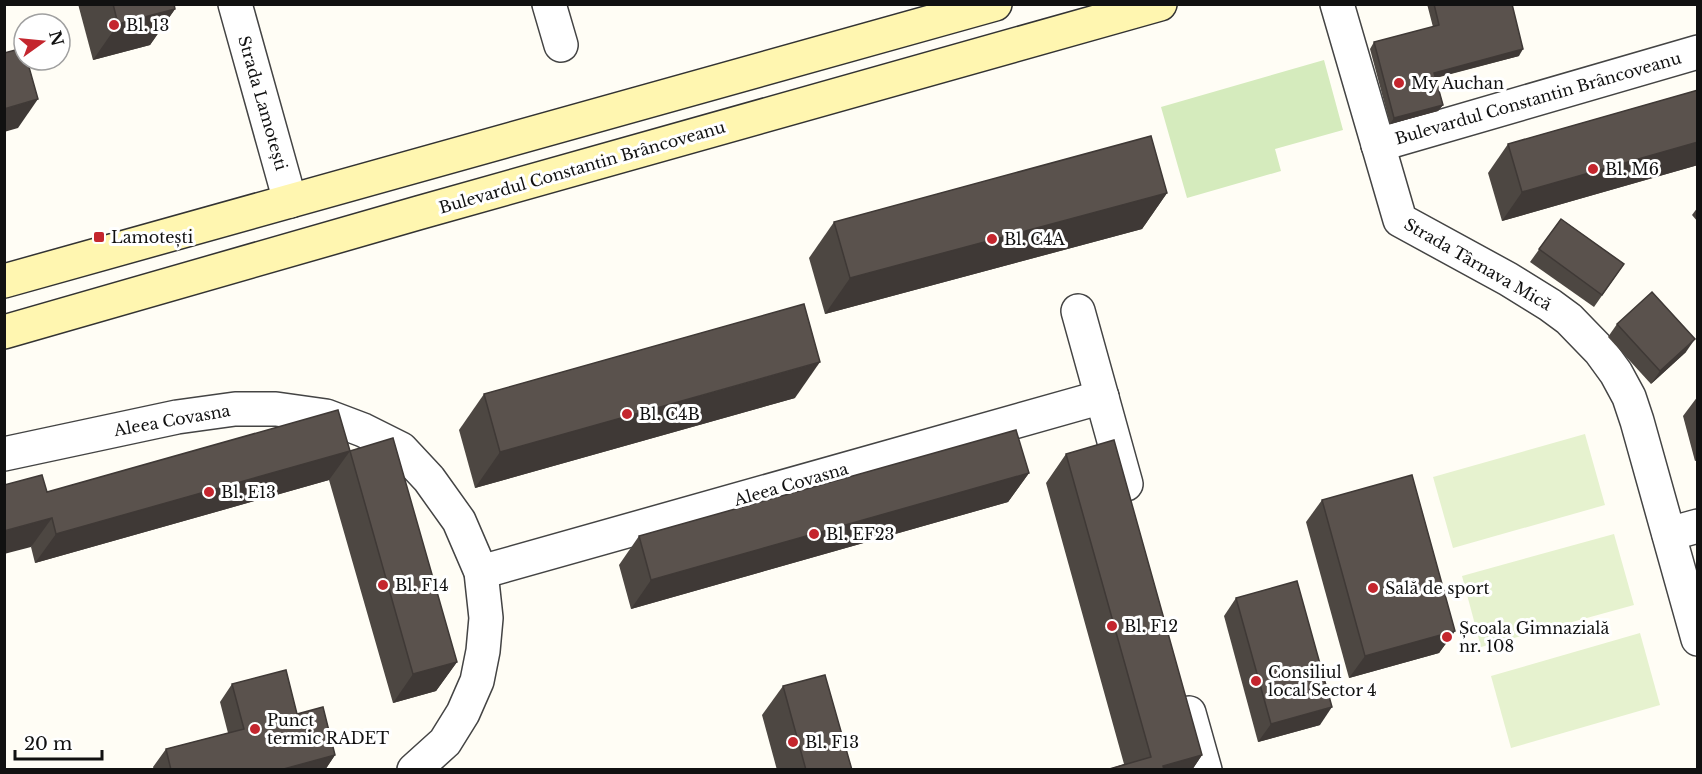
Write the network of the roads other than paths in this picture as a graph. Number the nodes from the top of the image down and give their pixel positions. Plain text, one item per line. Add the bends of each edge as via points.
1 (235, 4) edge
2 (549, 4) edge
3 (995, 4) edge
4 (1160, 4) edge
5 (1337, 4) edge
6 (561, 45) dead end
7 (1698, 52) edge
8 (1378, 145) junction
9 (290, 201) junction
10 (4, 281) edge
11 (1078, 311) dead end
12 (4, 332) edge
13 (1102, 398) junction
14 (4, 454) edge
15 (1133, 510) edge
16 (1683, 530) edge
17 (481, 572) junction
18 (1698, 639) edge
19 (1180, 679) edge
20 (414, 770) edge
21 (1204, 770) edge

1 - 9 street, Strada Lamotești
2 - 6 street
3 - 9 main road
4 - 12 main road, Bulevardul Constantin Brâncoveanu
5 - 8 street, Strada Târnava Mică
7 - 8 street, Bulevardul Constantin Brâncoveanu
8 - 16 street, Strada Târnava Mică via 1400,220 1550,305 1600,351 1629,398
9 - 10 main road
11 - 13 street
13 - 15 street
13 - 17 street, Aleea Covasna
14 - 17 street, Aleea Covasna via 177,417 235,409 326,416 400,449 429,479 459,521
16 - 18 street, Strada Târnava Mică
17 - 20 street, Aleea Covasna via 486,618 477,681 445,742
19 - 21 street

